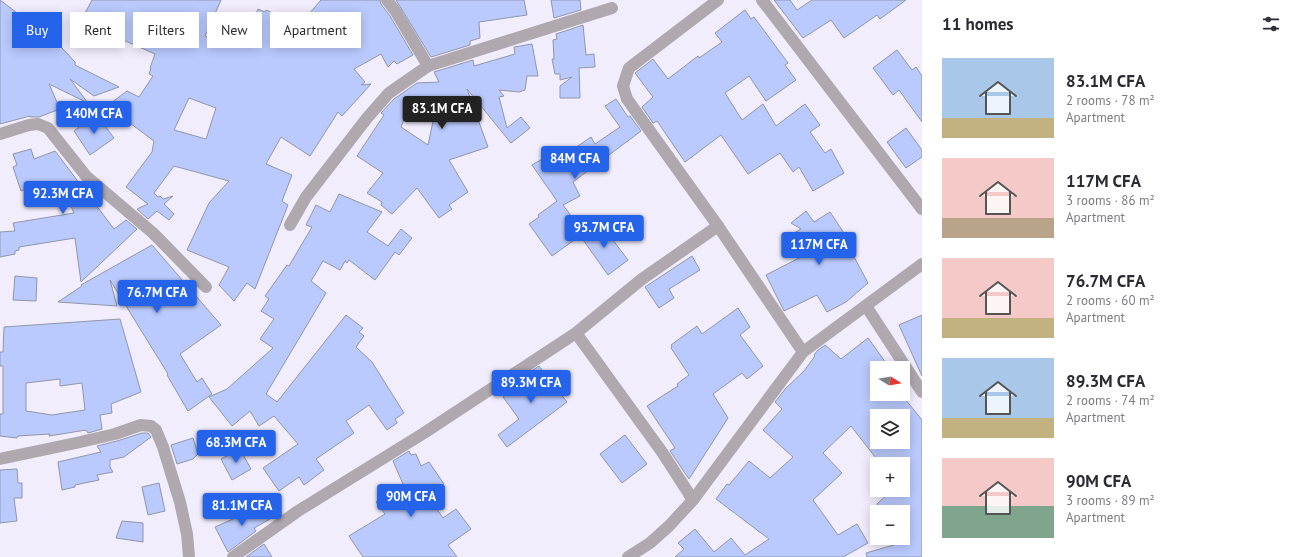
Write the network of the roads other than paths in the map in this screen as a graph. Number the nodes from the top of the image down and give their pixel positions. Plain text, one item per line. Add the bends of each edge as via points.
1 (387, 0) edge
2 (718, 0) edge
3 (762, 0) edge
4 (612, 8) dead end
5 (428, 66) junction
6 (0, 134) edge
7 (922, 209) edge
8 (290, 225) dead end
9 (718, 226) junction
10 (922, 264) edge
11 (206, 287) dead end
12 (866, 306) junction
13 (576, 333) junction
14 (803, 352) junction
15 (922, 392) edge
16 (0, 459) edge
17 (693, 500) junction
18 (189, 557) edge
19 (233, 557) edge
20 (628, 557) edge

1 - 5 street
2 - 9 street via 629,68 623,86 627,99
3 - 7 street
4 - 5 street
5 - 8 street via 389,93 367,118 306,197
6 - 11 street via 29,125 38,124 48,128 86,176 153,233
9 - 13 street via 642,279
9 - 14 street
10 - 12 street
12 - 14 street
12 - 15 street
13 - 17 street via 662,452
13 - 19 street via 424,433 298,511
14 - 17 street
16 - 18 street via 150,426 156,430 180,502
17 - 20 street via 650,543

